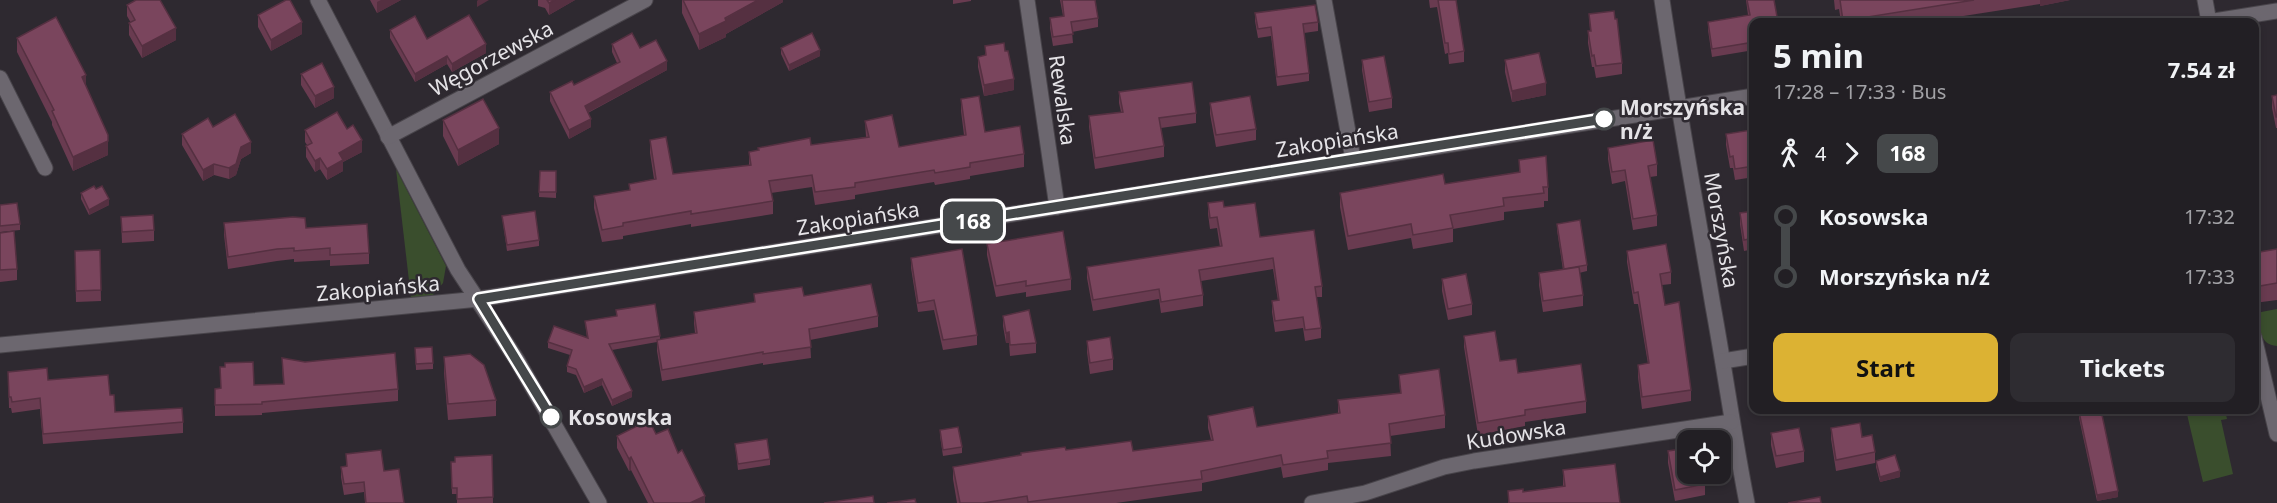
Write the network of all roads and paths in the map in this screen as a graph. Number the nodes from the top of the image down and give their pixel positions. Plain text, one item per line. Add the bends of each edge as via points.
1 (318, 0) edge
2 (645, 0) edge
3 (1027, 0) edge
4 (1324, 0) edge
5 (1662, 0) edge
6 (2205, 0) edge
7 (2277, 11) edge
8 (2207, 18) edge
9 (2233, 18) edge
10 (0, 78) edge
11 (1749, 97) edge
12 (1678, 107) junction
13 (388, 137) junction
14 (1353, 159) junction
15 (45, 168) dead end
16 (1057, 207) junction
17 (479, 299) junction
18 (0, 345) edge
19 (1749, 357) edge
20 (2259, 358) edge
21 (1723, 361) junction
22 (1731, 422) junction
23 (2277, 434) edge
24 (599, 503) edge
25 (1312, 503) edge
26 (1747, 503) edge

1 - 13 street
2 - 13 street, Węgorzewska
3 - 16 street, Rewalska
4 - 14 street
5 - 12 street, Morszyńska
6 - 8 street
7 - 9 street
10 - 15 street
11 - 12 street, Zakopiańska
12 - 14 street, Zakopiańska
12 - 21 street, Morszyńska
13 - 17 street via 458,270
14 - 16 street, Zakopiańska
16 - 17 street, Zakopiańska
17 - 18 street, Zakopiańska
17 - 24 street
19 - 21 street
20 - 23 street
21 - 22 street, Morszyńska
22 - 25 street, Kudowska via 1474,461 1365,493
22 - 26 street, Morszyńska

